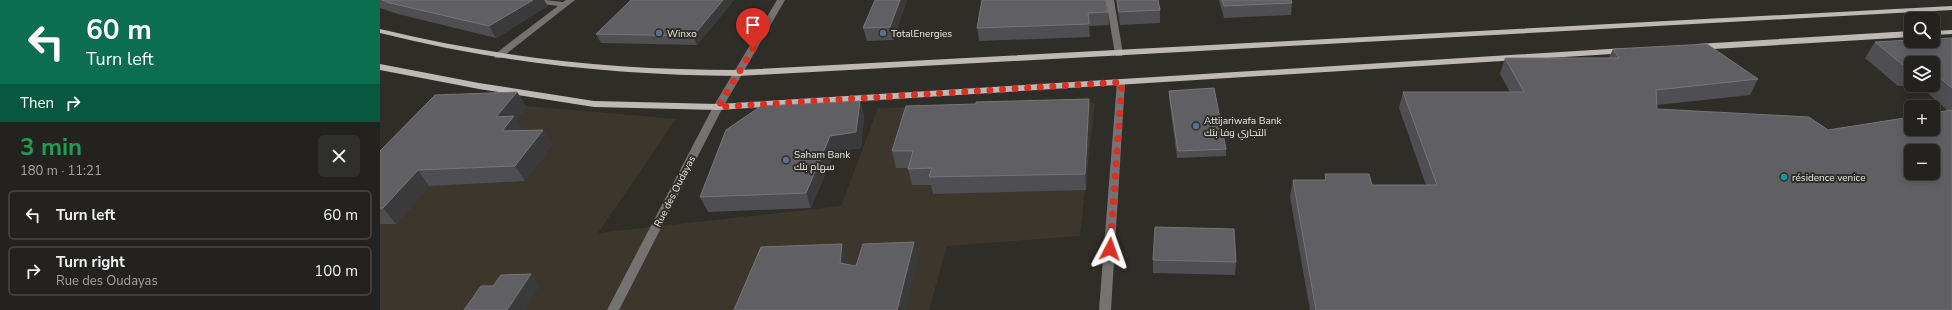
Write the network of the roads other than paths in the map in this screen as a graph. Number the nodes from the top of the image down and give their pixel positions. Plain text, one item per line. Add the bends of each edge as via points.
1 (527, 0) edge
2 (781, 0) edge
3 (1110, 0) edge
4 (1912, 0) edge
5 (568, 2) edge
6 (1952, 8) edge
7 (1912, 10) junction
8 (380, 31) edge
9 (1952, 32) edge
10 (1940, 33) edge
11 (1904, 34) edge
12 (1690, 47) edge
13 (1635, 51) edge
14 (1119, 54) junction
15 (498, 56) junction
16 (380, 67) edge
17 (738, 73) junction
18 (1122, 82) junction
19 (718, 107) junction
20 (613, 310) edge
21 (1105, 310) edge

1 - 5 street
2 - 17 street, Rue des Oudayas
3 - 14 street
4 - 7 main road
5 - 15 street
6 - 7 main road
7 - 14 main road
8 - 15 main road
9 - 10 main road
11 - 12 main road
13 - 18 main road
14 - 17 main road
15 - 17 main road via 618,71
16 - 19 main road via 594,104
17 - 19 street, Rue des Oudayas
18 - 19 main road
18 - 21 street
19 - 20 street, Rue des Oudayas

